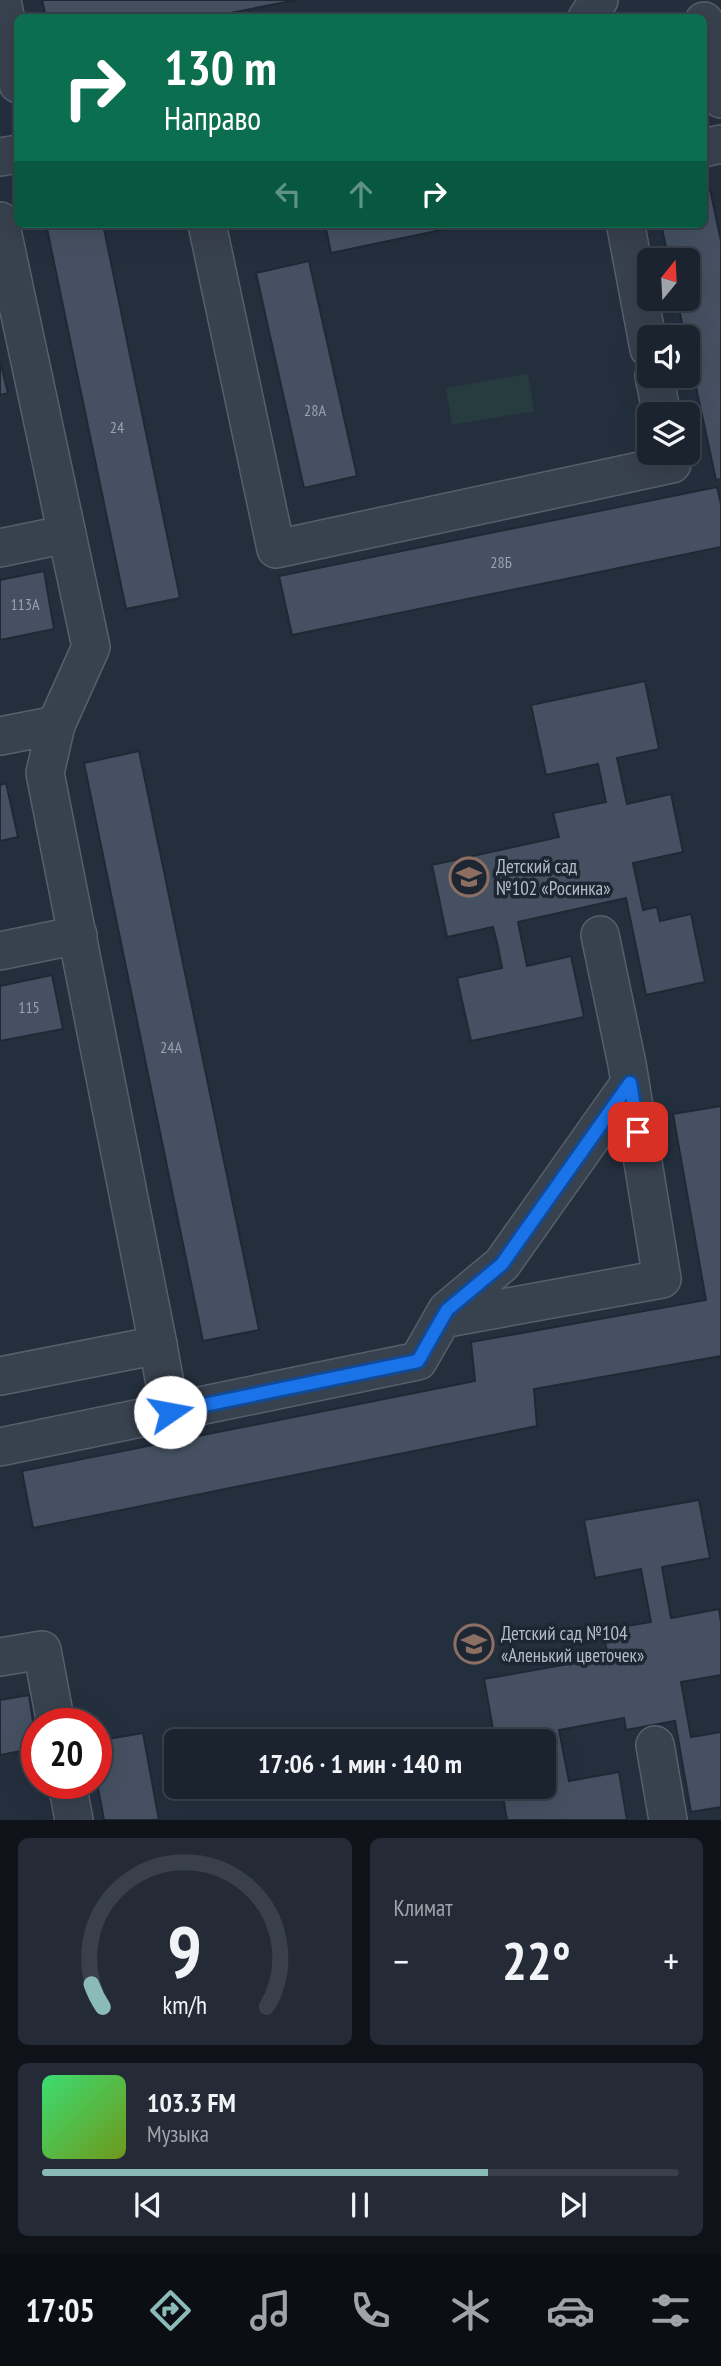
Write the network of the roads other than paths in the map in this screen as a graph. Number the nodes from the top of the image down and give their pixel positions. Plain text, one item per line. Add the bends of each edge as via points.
1 (2, 0) edge
2 (707, 37) edge
3 (14, 63) edge
4 (721, 99) edge
5 (0, 221) edge
6 (208, 228) edge
7 (626, 228) edge
8 (644, 325) edge
9 (666, 465) edge
10 (67, 534) junction
11 (0, 548) edge
12 (56, 725) junction
13 (0, 736) edge
14 (600, 935) dead end
15 (78, 936) junction
16 (0, 951) edge
17 (630, 1083) junction
18 (442, 1319) junction
19 (158, 1345) junction
20 (0, 1376) edge
21 (170, 1412) junction
22 (0, 1447) edge
23 (0, 1657) edge
24 (53, 1708) edge
25 (655, 1745) dead end
26 (70, 1799) edge
27 (74, 1820) edge
28 (668, 1820) edge

1 - 3 lane
2 - 4 lane
5 - 10 lane
6 - 9 lane via 276,549
7 - 8 lane
10 - 11 lane
10 - 12 lane via 91,647
12 - 13 lane
12 - 15 lane via 45,773
14 - 17 lane
15 - 16 lane
15 - 19 lane
17 - 18 lane via 502,1264
17 - 18 lane via 662,1279
18 - 21 lane via 418,1361
19 - 20 lane
19 - 21 lane
21 - 22 lane
23 - 24 lane via 42,1650
25 - 28 lane
26 - 27 lane

